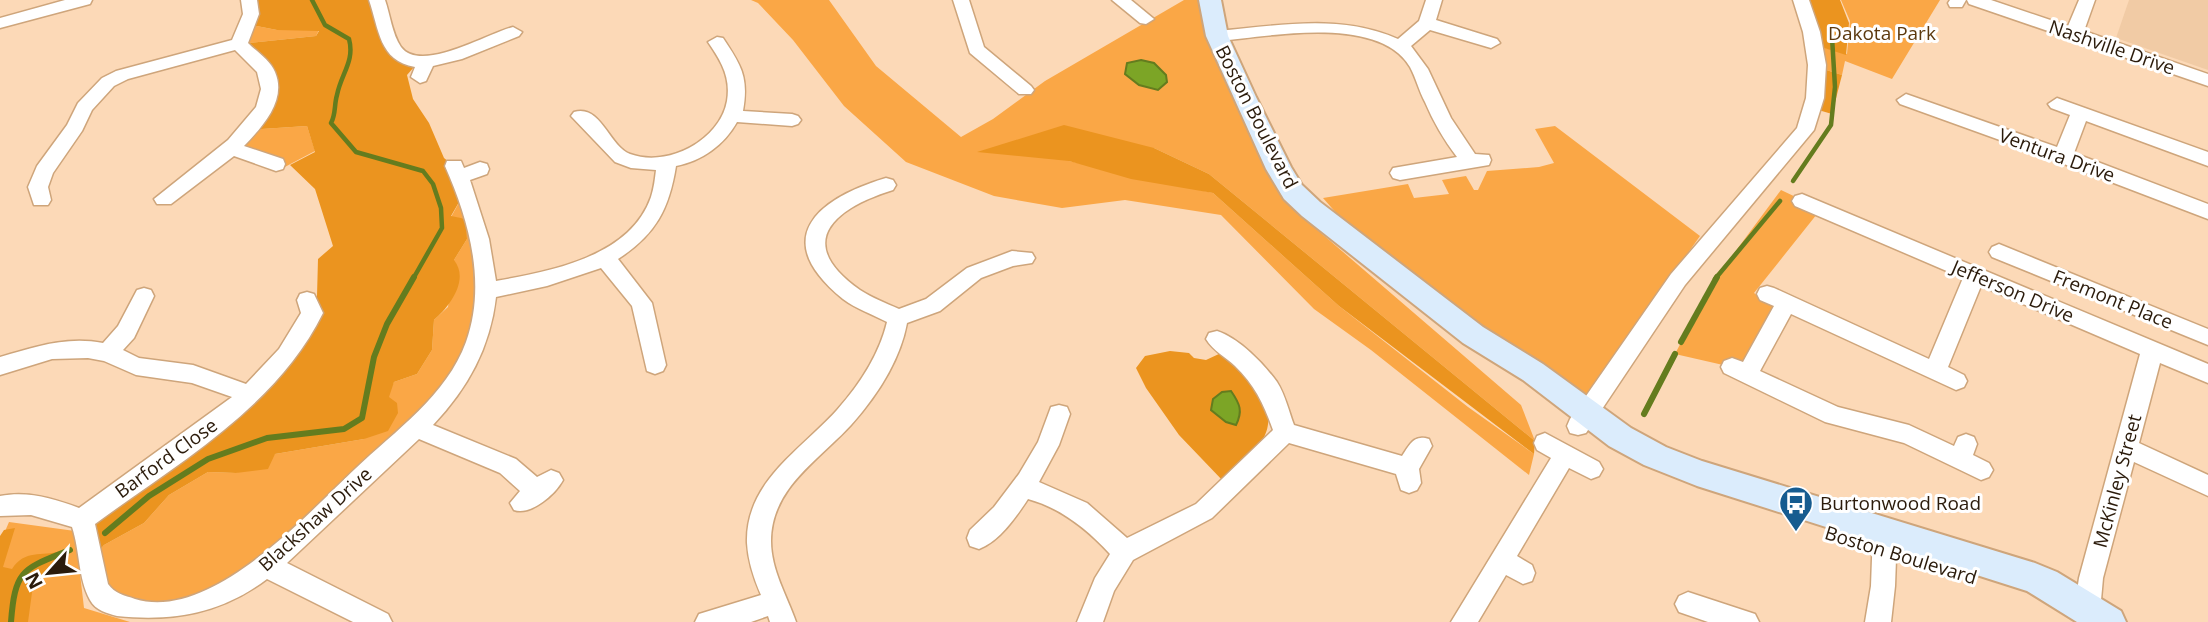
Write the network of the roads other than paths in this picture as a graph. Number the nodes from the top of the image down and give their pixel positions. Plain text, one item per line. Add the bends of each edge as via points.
1 (84, 0) edge
2 (249, 0) edge
3 (377, 0) edge
4 (961, 0) edge
5 (1120, 0) edge
6 (1210, 0) edge
7 (1225, 0) edge
8 (1434, 0) edge
9 (1801, 0) edge
10 (1975, 0) edge
11 (2087, 0) edge
12 (1147, 18) dead end
13 (1, 22) edge
14 (1427, 23) junction
15 (518, 29) dead end
16 (2074, 34) junction
17 (1225, 36) junction
18 (715, 42) dead end
19 (1491, 43) dead end
20 (239, 44) junction
21 (1400, 46) junction
22 (2208, 80) edge
23 (1026, 90) dead end
24 (1906, 100) dead end
25 (2057, 104) dead end
26 (2080, 112) junction
27 (578, 115) dead end
28 (732, 116) junction
29 (792, 120) dead end
30 (232, 148) junction
31 (2063, 156) junction
32 (2208, 159) edge
33 (667, 164) junction
34 (273, 170) dead end
35 (464, 170) dead end
36 (888, 185) dead end
37 (1427, 190) dead end
38 (44, 200) dead end
39 (1816, 200) dead end
40 (164, 201) dead end
41 (2208, 212) edge
42 (1999, 253) dead end
43 (605, 258) junction
44 (1029, 258) dead end
45 (1975, 275) junction
46 (488, 291) junction
47 (145, 295) dead end
48 (305, 298) dead end
49 (898, 318) junction
50 (2207, 333) edge
51 (1215, 339) dead end
52 (2152, 351) junction
53 (108, 353) junction
54 (0, 366) edge
55 (656, 368) dead end
56 (1935, 371) junction
57 (2203, 372) edge
58 (1956, 381) dead end
59 (250, 394) junction
60 (1059, 414) dead end
61 (1583, 420) junction
62 (415, 427) junction
63 (1285, 432) junction
64 (1421, 446) dead end
65 (2127, 448) junction
66 (1591, 469) dead end
67 (1980, 470) dead end
68 (2208, 486) edge
69 (1022, 487) junction
70 (536, 491) dead end
71 (0, 506) edge
72 (81, 520) junction
73 (979, 538) dead end
74 (1885, 541) junction
75 (1124, 552) junction
76 (1501, 559) junction
77 (267, 566) junction
78 (1523, 573) dead end
79 (1688, 604) dead end
80 (780, 611) edge
81 (1716, 617) edge
82 (2098, 617) edge
83 (379, 622) edge
84 (708, 622) edge
85 (1090, 622) edge
86 (1464, 622) edge
87 (1745, 622) edge
88 (1878, 622) edge

1 - 13 street
2 - 20 street via 251,13
3 - 15 street via 394,53 423,70
4 - 23 street via 976,49
5 - 12 street
6 - 17 street, Boston Boulevard
7 - 17 street, Boston Boulevard
8 - 14 street
9 - 61 street via 1812,30 1818,85 1815,109 1805,130 1700,248
10 - 16 street, Nashville Drive
11 - 16 street
14 - 19 street
14 - 21 street
16 - 22 street, Nashville Drive
17 - 21 street via 1330,26
17 - 61 street, Boston Boulevard via 1279,169 1293,191 1329,225 1473,335 1533,372
18 - 28 street via 724,50 737,83 739,96
20 - 30 street via 266,72 270,91 254,123
20 - 38 street via 108,82 85,107 44,171 38,187
21 - 37 street via 1413,59 1462,152 1477,161 1409,172
24 - 31 street, Ventura Drive
25 - 26 street
26 - 31 street
26 - 32 street
27 - 33 street via 593,123 621,158
28 - 29 street
28 - 33 street via 715,142
30 - 34 street
30 - 40 street
31 - 41 street, Ventura Drive
33 - 43 street via 663,194 648,223
35 - 46 street, Blackshaw Drive
36 - 49 street via 854,194 831,207 816,238 822,262 839,283
39 - 45 street, Jefferson Drive
42 - 50 street, Fremont Place via 2023,253
43 - 46 street via 556,277
43 - 55 street via 642,303
44 - 49 street via 974,274 933,305
45 - 52 street, Jefferson Drive
45 - 56 street
46 - 62 street, Blackshaw Drive via 476,344 464,368
47 - 53 street via 126,332
48 - 59 street, Barford Close via 312,313 303,333
49 - 80 street via 889,351 851,409 784,474 762,512 760,554
50 - 57 street, Fremont Place
51 - 63 street via 1243,360 1269,389
52 - 57 street, Jefferson Drive
52 - 65 street, McKinley Street
53 - 54 street via 52,350
53 - 59 street via 136,366 193,374
56 - 58 street
56 - 67 street via 1777,298 1740,370 1833,415 1962,452
59 - 72 street, Barford Close
60 - 69 street via 1052,438
61 - 74 street, Boston Boulevard via 1674,465
62 - 70 street via 508,466
62 - 77 street, Blackshaw Drive
63 - 64 street via 1408,475
63 - 75 street via 1204,511
65 - 68 street
65 - 82 street, McKinley Street via 2091,578
66 - 76 street via 1555,449
69 - 73 street via 1000,519
69 - 75 street via 1090,516
71 - 72 street via 34,505
72 - 77 street, Blackshaw Drive via 90,541 97,588 106,600 143,614 165,615 196,606
74 - 82 street, Boston Boulevard
74 - 88 street
75 - 85 street
76 - 78 street
76 - 86 street
77 - 83 street
79 - 81 street
80 - 84 street
81 - 87 street

